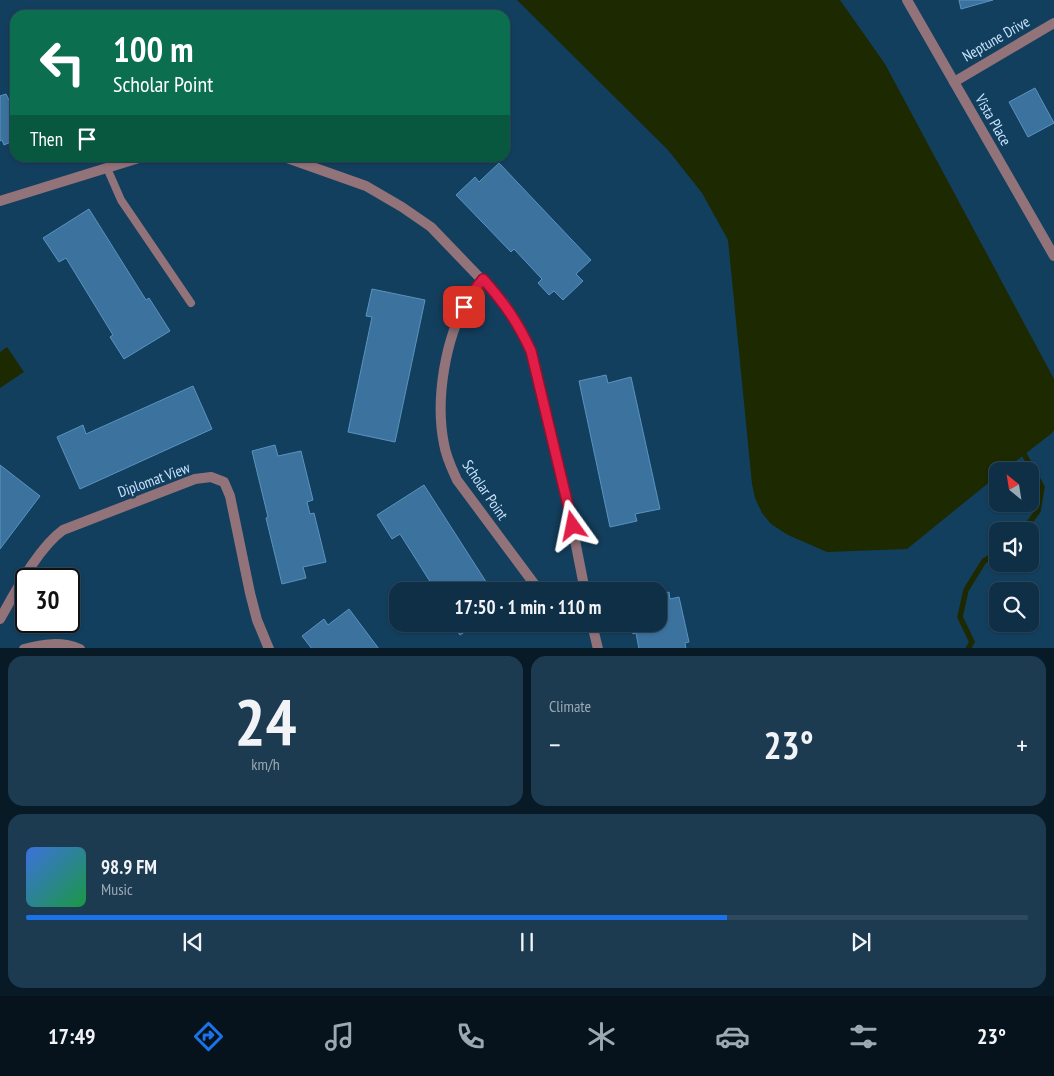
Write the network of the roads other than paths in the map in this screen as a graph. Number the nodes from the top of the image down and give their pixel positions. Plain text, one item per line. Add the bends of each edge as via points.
1 (907, 0) edge
2 (1054, 23) edge
3 (954, 82) junction
4 (126, 162) edge
5 (298, 162) edge
6 (107, 168) junction
7 (0, 201) edge
8 (1054, 256) edge
9 (483, 279) junction
10 (191, 303) dead end
11 (532, 582) edge
12 (583, 582) edge
13 (0, 619) edge
14 (594, 632) edge
15 (24, 648) edge
16 (80, 648) edge
17 (268, 648) edge
18 (598, 648) edge

1 - 3 street, Vista Place
2 - 3 street, Neptune Drive
3 - 8 street, Vista Place
4 - 6 street
5 - 9 street via 366,186 402,207 431,227
6 - 7 street
6 - 10 lane via 121,200
9 - 11 street, Scholar Point via 468,298 443,371 440,416 444,444 457,480
9 - 12 street via 504,303 531,351 570,510
13 - 17 street, Diplomat View via 21,582 53,538 64,530 195,479 211,477 224,482 230,496 256,620
14 - 18 street
15 - 16 street via 56,644

